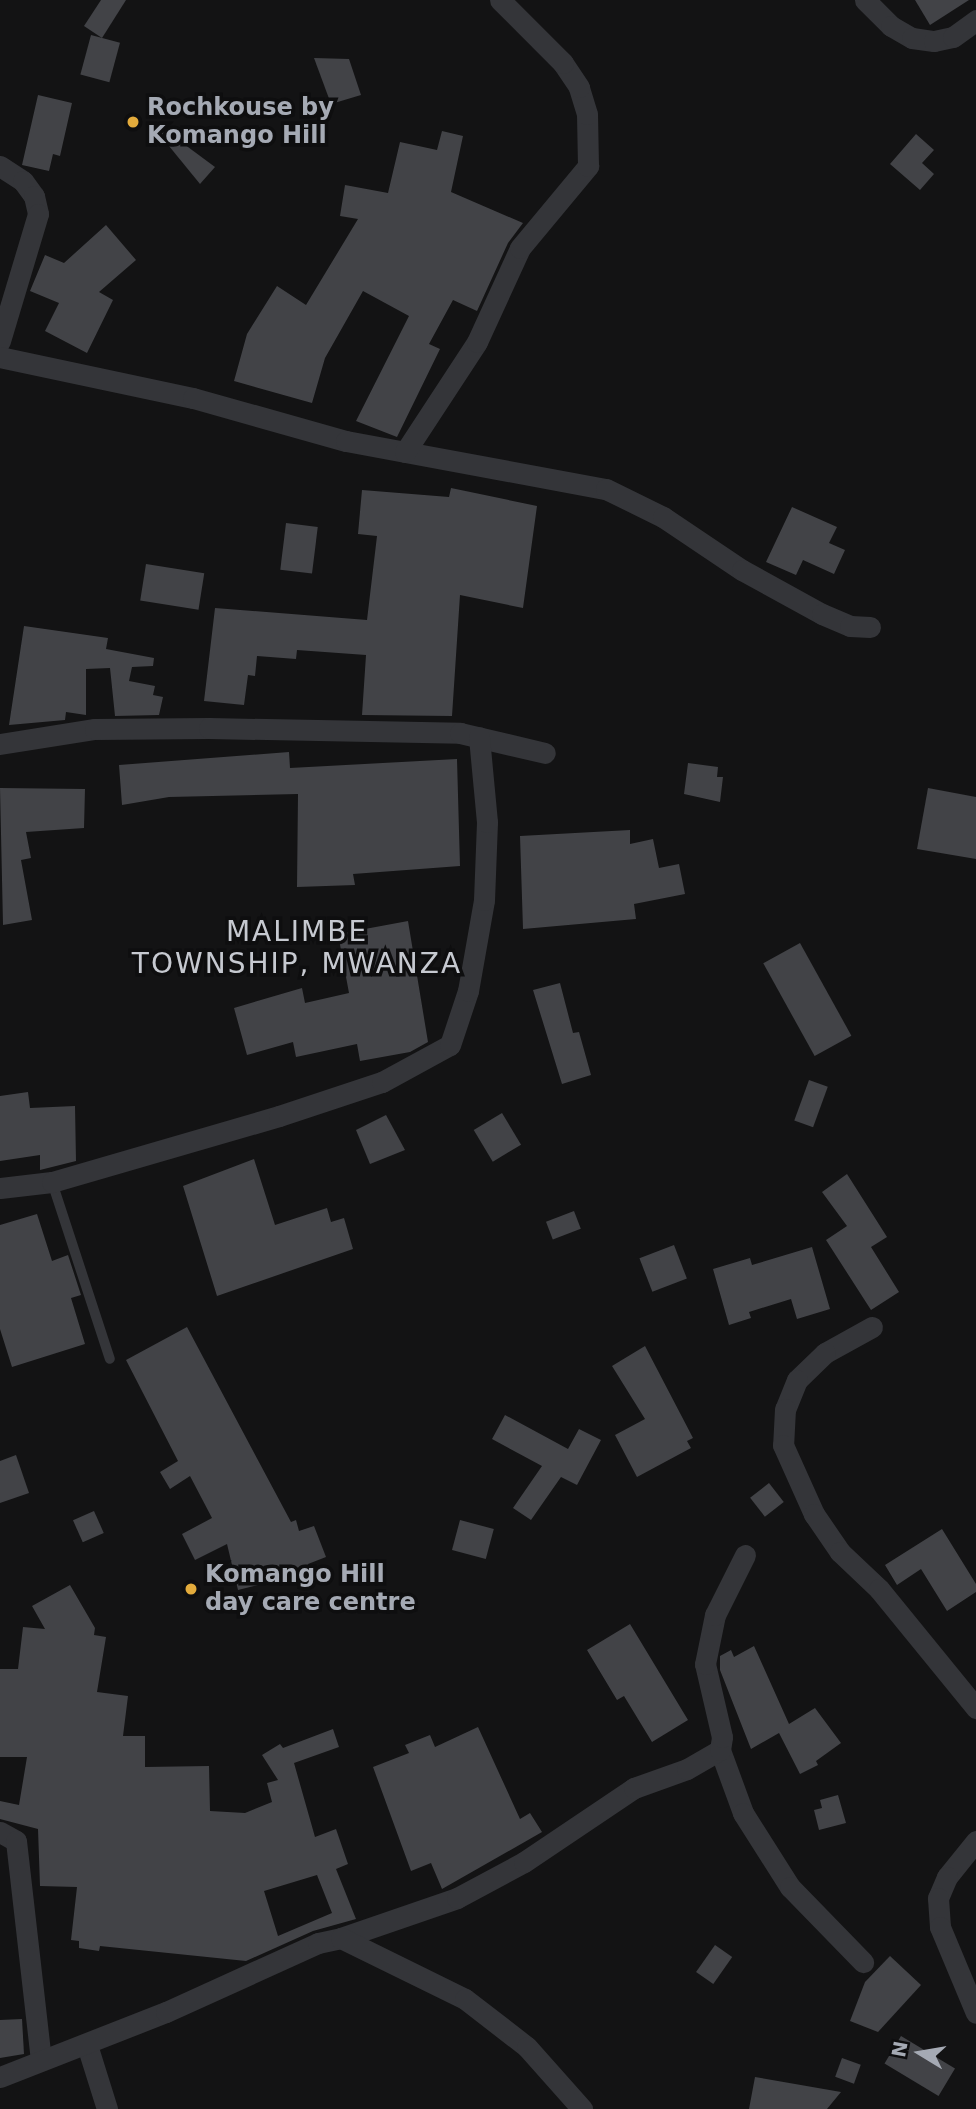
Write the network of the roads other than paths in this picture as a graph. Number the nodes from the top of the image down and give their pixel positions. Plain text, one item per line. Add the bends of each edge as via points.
1 (500, 0) edge
2 (865, 0) edge
3 (976, 20) edge
4 (0, 166) edge
5 (0, 341) edge
6 (0, 357) edge
7 (405, 452) junction
8 (870, 628) dead end
9 (479, 737) junction
10 (0, 744) edge
11 (545, 753) dead end
12 (52, 1182) junction
13 (0, 1188) edge
14 (872, 1327) dead end
15 (110, 1359) dead end
16 (745, 1555) dead end
17 (976, 1708) edge
18 (720, 1750) junction
19 (0, 1832) edge
20 (976, 1841) edge
21 (341, 1938) junction
22 (863, 1962) dead end
23 (976, 2013) edge
24 (87, 2045) junction
25 (41, 2061) junction
26 (0, 2077) edge
27 (107, 2109) edge
28 (582, 2109) edge

1 - 7 street via 579,87 587,114 588,166 520,248 471,352
2 - 3 street via 891,26 912,38 934,41 953,37
4 - 5 street via 23,181 34,196 38,214
6 - 7 street via 193,398 346,441
7 - 8 street via 606,489 663,517 742,570 822,614 850,626
9 - 10 street via 95,729
9 - 11 street
9 - 12 street via 487,822 484,900 468,991 450,1045 382,1082
12 - 13 street
12 - 15 lane
14 - 17 street via 825,1353 797,1380 785,1409 783,1444 814,1514 840,1552 879,1588
16 - 18 street via 715,1615 705,1664 722,1737
18 - 21 street via 687,1769 634,1788 524,1862 457,1898
18 - 22 street via 743,1813 790,1887
19 - 25 street via 16,1841
20 - 23 street via 947,1877 938,1898 940,1927
21 - 24 street via 318,1943
21 - 28 street via 465,1999 527,2048
24 - 25 street
24 - 27 street
25 - 26 street

